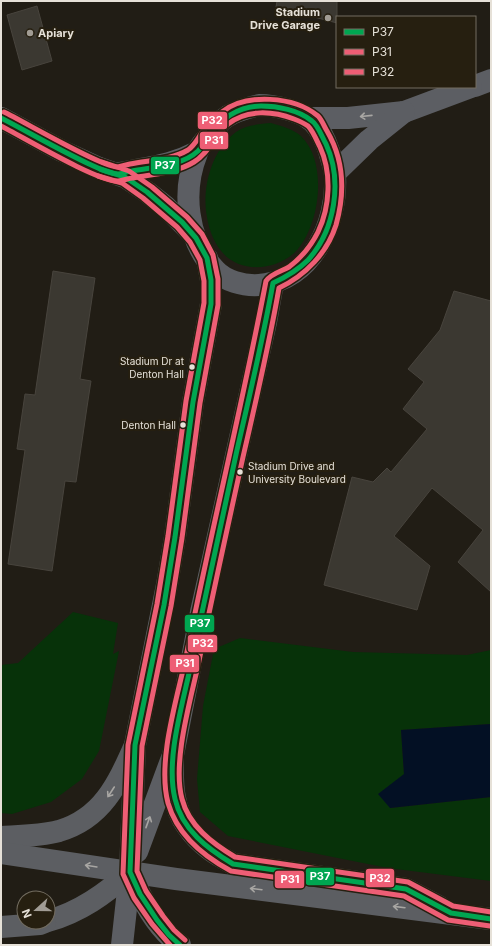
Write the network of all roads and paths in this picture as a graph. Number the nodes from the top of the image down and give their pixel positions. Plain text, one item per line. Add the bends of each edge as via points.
1 (491, 80) edge
2 (476, 86) edge
3 (468, 88) edge
4 (404, 112) junction
5 (1, 118) edge
6 (308, 118) junction
7 (197, 152) junction
8 (335, 173) junction
9 (117, 174) junction
10 (196, 238) junction
11 (206, 258) junction
12 (273, 283) junction
13 (135, 745) junction
14 (173, 755) junction
15 (1, 837) edge
16 (1, 853) edge
17 (130, 872) junction
18 (452, 913) junction
19 (56, 919) edge
20 (491, 919) edge
21 (16, 926) edge
22 (1, 927) edge
23 (122, 945) edge
24 (180, 945) edge

1 - 2 street
3 - 4 street
4 -> 6 street via 348,118
4 - 8 street via 369,140
5 - 9 street via 62,151
6 - 7 street via 268,105 238,111 218,124
6 - 8 street via 314,122 327,144
7 - 9 street via 174,162
7 - 10 street via 188,196 188,211
8 - 12 street via 334,203 319,246 305,264
9 - 10 street via 147,192
10 - 11 street
11 - 12 street via 214,269 229,280 254,286
11 - 13 street via 211,280 211,304 193,402 166,592
12 - 14 street via 201,612
13 -> 15 main road via 120,779 106,800 84,819 58,831
13 - 17 street
17 -> 14 street
14 - 18 main road via 175,800 180,814 196,837 232,864 406,889
17 -> 16 main road
18 -> 17 main road
17 - 19 main road via 98,898 75,912
17 - 23 street
17 - 24 main road via 140,894 157,920
18 - 20 main road
21 - 22 main road

